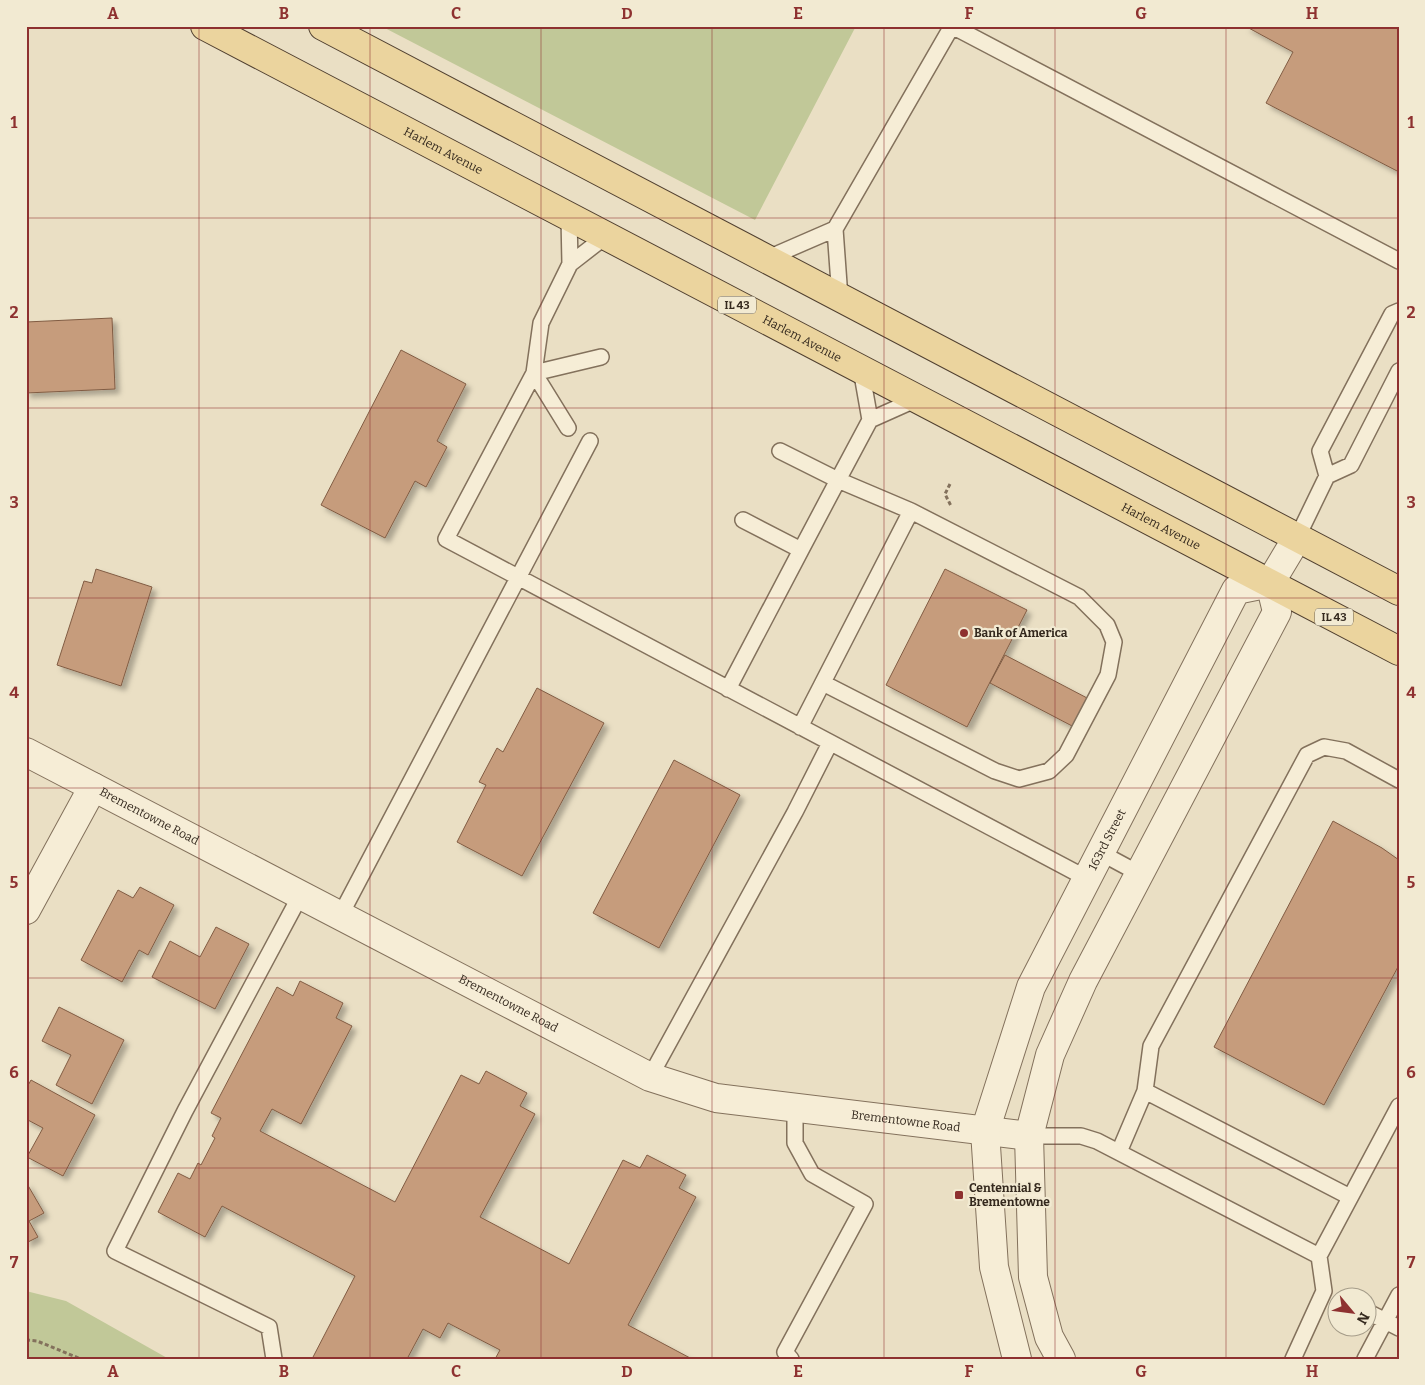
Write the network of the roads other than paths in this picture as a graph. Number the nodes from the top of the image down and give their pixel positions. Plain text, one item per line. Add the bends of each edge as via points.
1 (205, 26) edge
2 (323, 26) edge
3 (952, 26) edge
4 (569, 217) junction
5 (835, 229) junction
6 (606, 236) junction
7 (766, 259) junction
8 (1399, 261) edge
9 (570, 264) junction
10 (840, 298) junction
11 (1399, 310) edge
12 (601, 357) dead end
13 (861, 369) junction
14 (1399, 371) edge
15 (534, 373) junction
16 (917, 399) junction
17 (870, 420) junction
18 (568, 428) dead end
19 (590, 440) dead end
20 (780, 451) dead end
21 (1326, 476) junction
22 (838, 480) junction
23 (910, 511) junction
24 (743, 520) dead end
25 (1297, 538) junction
26 (801, 550) junction
27 (518, 578) junction
28 (1270, 583) junction
29 (1399, 591) edge
30 (1399, 650) edge
31 (823, 684) junction
32 (728, 689) junction
33 (800, 727) junction
34 (830, 743) junction
35 (26, 752) edge
36 (1399, 780) edge
37 (93, 787) junction
38 (1100, 853) junction
39 (1140, 874) junction
40 (1088, 879) junction
41 (300, 896) junction
42 (26, 910) edge
43 (340, 916) junction
44 (650, 1077) junction
45 (1145, 1091) junction
46 (1399, 1106) edge
47 (795, 1108) junction
48 (985, 1132) junction
49 (1029, 1136) junction
50 (1119, 1152) junction
51 (1350, 1197) junction
52 (1319, 1256) junction
53 (1329, 1288) edge
54 (1399, 1295) edge
55 (1328, 1300) edge
56 (1378, 1317) edge
57 (1385, 1321) junction
58 (1399, 1328) edge
59 (274, 1359) edge
60 (791, 1359) edge
61 (1017, 1359) edge
62 (1061, 1359) edge
63 (1293, 1359) edge
64 (1366, 1359) edge

1 - 4 main road, Harlem Avenue / IL 43
2 - 7 main road
3 - 5 lane
3 - 8 lane
4 - 6 main road, Harlem Avenue / IL 43
4 - 9 lane
5 - 7 lane
5 - 10 lane
6 - 9 lane
6 - 13 main road, Harlem Avenue / IL 43
7 - 10 main road
9 - 15 lane via 541,323
10 - 25 main road
11 - 21 lane via 1392,314 1320,451
12 - 15 lane
13 - 16 main road, Harlem Avenue / IL 43
13 - 17 lane
14 - 21 lane via 1352,465
15 - 18 lane
15 - 27 lane via 446,539
16 - 17 lane
16 - 28 main road, Harlem Avenue / IL 43
17 - 22 lane
19 - 27 lane
20 - 22 lane
21 - 25 lane
22 - 23 lane
22 - 26 lane
23 - 31 lane
23 - 31 lane via 1079,597 1107,625 1114,642 1108,676 1066,755 1049,771 1019,779 995,771
24 - 26 lane
25 - 28 street
25 - 29 main road
26 - 32 lane
27 - 32 lane
27 - 43 lane
28 - 30 main road, Harlem Avenue / IL 43
28 - 38 street, 163rd Street via 1236,590
28 - 39 street via 1277,612
31 - 33 lane
32 - 33 lane
33 - 34 lane
34 - 40 lane
34 - 44 lane
35 - 37 street, Brementowne Road
36 - 45 lane via 1346,751 1324,747 1307,755 1151,1046
37 - 41 street, Brementowne Road
37 - 42 street
38 - 39 lane
38 - 40 street, 163rd Street
39 - 49 street via 1084,980 1050,1055
40 - 48 street, 163rd Street via 1031,987
41 - 43 street, Brementowne Road
41 - 59 lane via 185,1111 115,1251 269,1327
43 - 44 street, Brementowne Road
44 - 47 street, Brementowne Road via 716,1098
45 - 50 lane
45 - 51 lane
46 - 51 lane
47 - 48 street, Brementowne Road
47 - 60 lane via 795,1143 812,1174 866,1204 785,1352
48 - 49 street, Brementowne Road
48 - 61 street via 994,1267
49 - 50 lane via 1080,1136
49 - 62 street via 1033,1277 1049,1337
50 - 52 lane
51 - 52 lane
52 - 53 lane
54 - 57 lane
55 - 63 lane
56 - 57 lane
57 - 58 lane
57 - 64 lane

